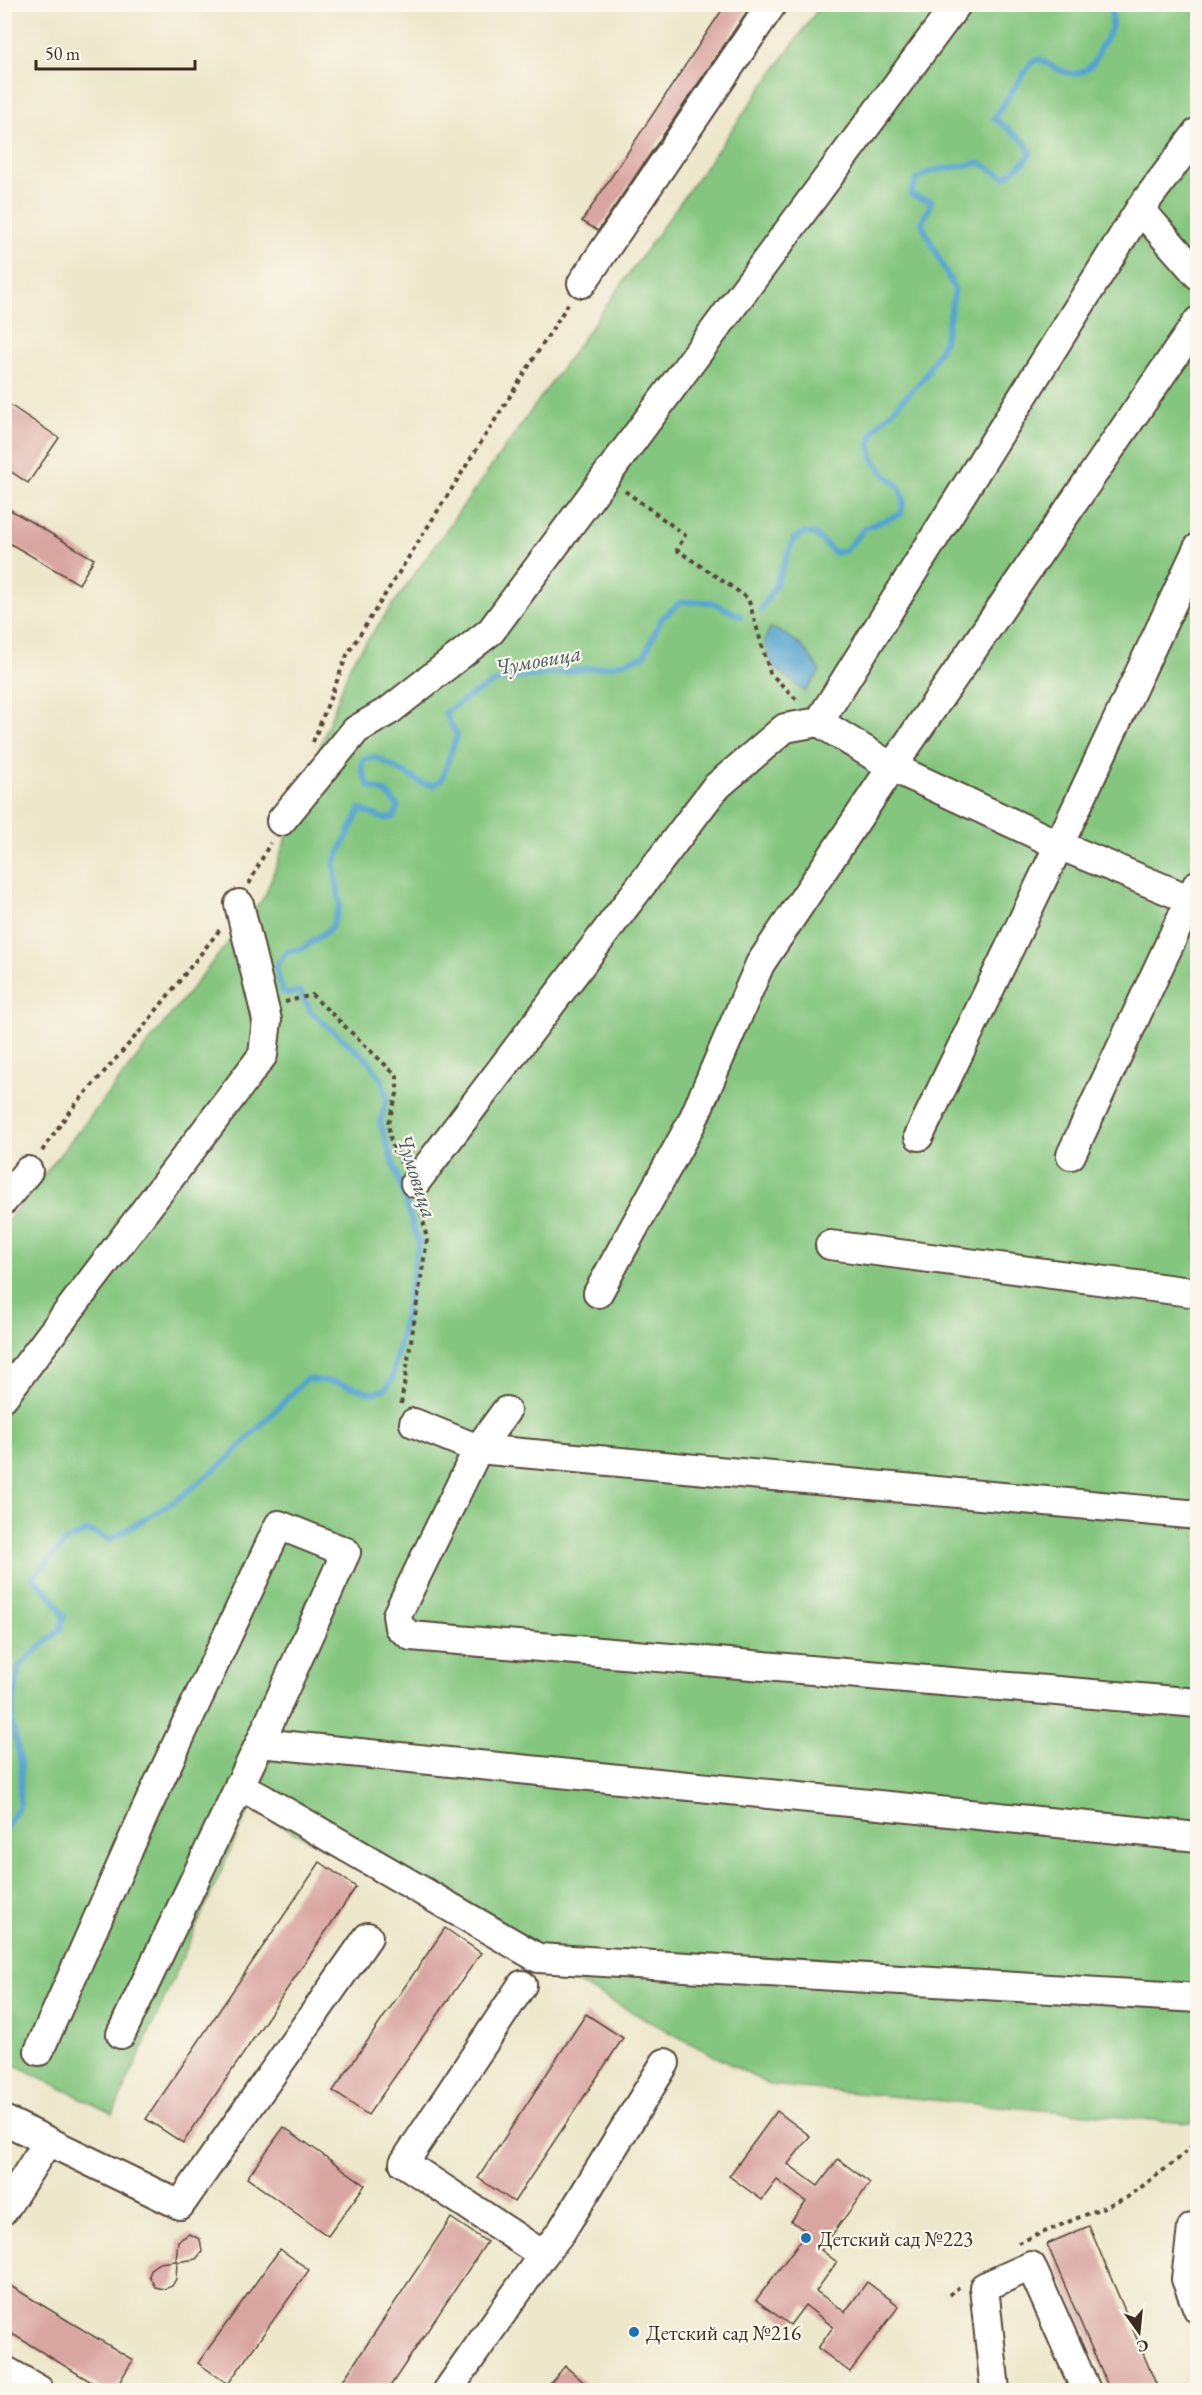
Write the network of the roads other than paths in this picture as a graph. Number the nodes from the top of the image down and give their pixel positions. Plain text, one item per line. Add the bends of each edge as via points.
1 (772, 4) edge
2 (957, 4) edge
3 (1197, 132) edge
4 (1140, 209) junction
5 (1197, 275) edge
6 (582, 283) road end
7 (1197, 321) edge
8 (1197, 548) edge
9 (819, 722) junction
10 (892, 767) junction
11 (281, 821) road end
12 (1059, 845) junction
13 (1195, 897) edge
14 (239, 904) road end
15 (919, 1136) dead end
16 (1071, 1155) dead end
17 (28, 1172) road end
18 (415, 1183) dead end
19 (4, 1200) edge
20 (830, 1245) dead end
21 (598, 1293) dead end
22 (1197, 1293) edge
23 (4, 1396) edge
24 (506, 1411) dead end
25 (414, 1423) dead end
26 (478, 1449) junction
27 (1197, 1515) edge
28 (1197, 1703) edge
29 (260, 1743) junction
30 (239, 1785) junction
31 (1197, 1837) edge
32 (368, 1937) dead end
33 (522, 1985) dead end
34 (1197, 1998) edge
35 (120, 2034) dead end
36 (39, 2051) dead end
37 (665, 2063) dead end
38 (4, 2121) edge
39 (48, 2141) junction
40 (4, 2210) edge
41 (1192, 2228) dead end
42 (543, 2255) junction
43 (1197, 2308) edge
44 (4, 2370) edge
45 (39, 2391) edge
46 (448, 2391) edge
47 (995, 2391) edge
48 (1086, 2391) edge

1 - 6 street
2 - 11 street via 490,630 390,710 356,730
3 - 4 street
4 - 5 street
4 - 9 street
7 - 10 street
8 - 12 street
9 - 10 street
9 - 18 street via 784,728 714,788
10 - 12 street
10 - 21 street via 760,964 692,1122
12 - 13 street
12 - 15 street
13 - 16 street
14 - 23 street via 267,1020 263,1055
17 - 19 street
20 - 22 street
24 - 26 street
25 - 26 street
26 - 27 street
26 - 28 street via 397,1616 399,1627 411,1636
29 - 30 street
29 - 31 street
29 - 36 street via 346,1552 279,1525 144,1812
30 - 34 street via 538,1958
30 - 35 street
32 - 39 street via 180,2205
33 - 42 street via 404,2163
37 - 42 street
38 - 39 street
39 - 40 street
41 - 43 street via 1186,2279
42 - 46 street
44 - 45 street
47 - 48 street via 984,2287 1031,2266

